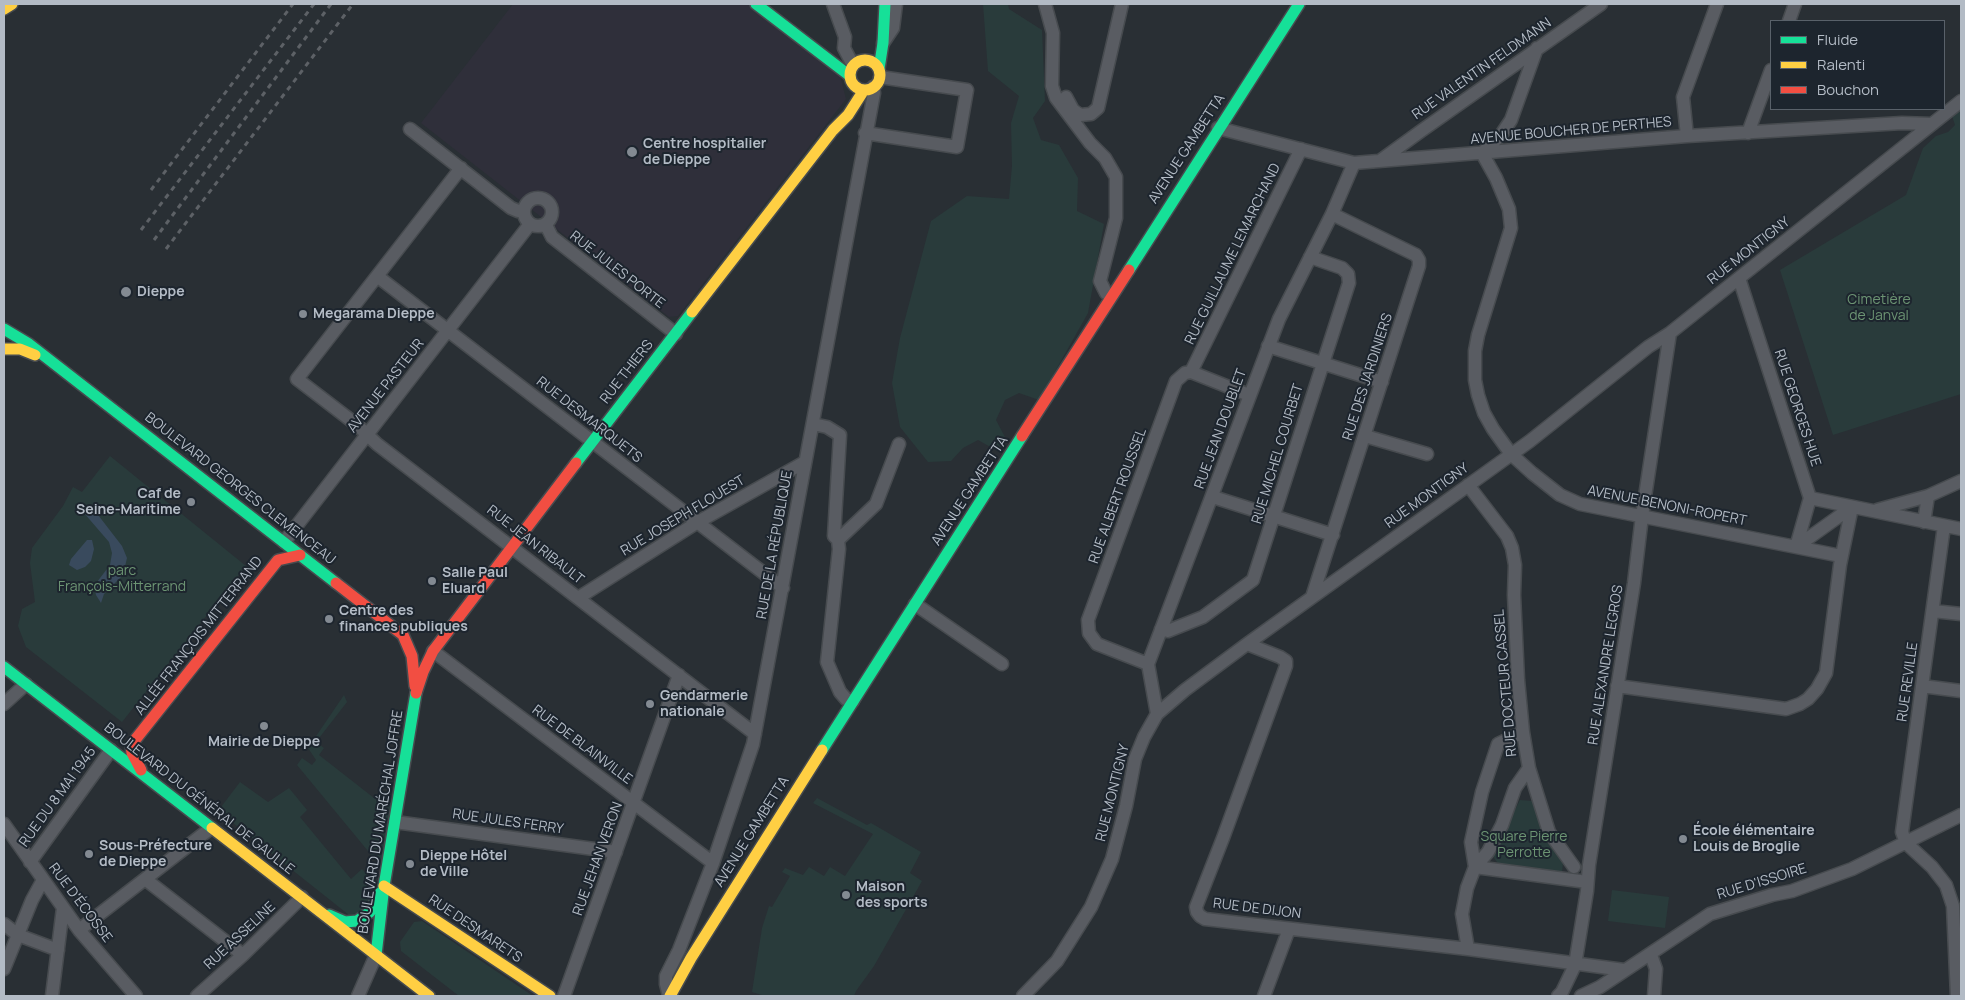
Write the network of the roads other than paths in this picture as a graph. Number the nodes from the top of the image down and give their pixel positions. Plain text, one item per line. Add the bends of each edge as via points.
1 (12, 4) edge
2 (756, 4) edge
3 (833, 4) edge
4 (885, 4) edge
5 (896, 4) edge
6 (1045, 4) edge
7 (1122, 4) edge
8 (1299, 4) edge
9 (1601, 4) edge
10 (1718, 4) edge
11 (1795, 4) edge
12 (4, 9) edge
13 (1789, 20) edge
14 (883, 43) junction
15 (1537, 48) junction
16 (1770, 73) edge
17 (865, 78) junction
18 (1052, 86) junction
19 (1961, 101) edge
20 (1931, 124) junction
21 (1218, 128) junction
22 (410, 129) dead end
23 (1748, 133) junction
24 (865, 134) junction
25 (1687, 136) junction
26 (1301, 149) junction
27 (1482, 153) junction
28 (1381, 160) junction
29 (1354, 162) junction
30 (461, 168) junction
31 (524, 210) junction
32 (1332, 214) junction
33 (530, 224) junction
34 (546, 224) junction
35 (1310, 257) junction
36 (377, 276) junction
37 (1739, 278) junction
38 (1111, 296) junction
39 (4, 329) edge
40 (448, 330) junction
41 (1670, 333) junction
42 (676, 334) junction
43 (1268, 346) junction
44 (4, 349) edge
45 (49, 361) junction
46 (1321, 364) junction
47 (1191, 372) junction
48 (1382, 382) junction
49 (1249, 395) junction
50 (813, 424) junction
51 (367, 435) junction
52 (1364, 436) junction
53 (592, 441) junction
54 (899, 444) dead end
55 (1427, 454) dead end
56 (1511, 454) junction
57 (805, 462) junction
58 (1961, 481) edge
59 (1468, 486) junction
60 (1928, 496) junction
61 (1213, 497) junction
62 (1810, 498) junction
63 (1852, 507) junction
64 (1872, 511) junction
65 (1642, 516) junction
66 (1274, 517) junction
67 (698, 522) junction
68 (1924, 522) junction
69 (1944, 526) junction
70 (1961, 530) edge
71 (1333, 535) junction
72 (838, 540) junction
73 (284, 542) junction
74 (511, 546) junction
75 (1796, 547) junction
76 (300, 555) junction
77 (1841, 556) junction
78 (783, 588) junction
79 (1312, 597) junction
80 (578, 598) junction
81 (915, 604) junction
82 (1933, 611) junction
83 (1961, 614) edge
84 (1161, 629) junction
85 (418, 643) junction
86 (1247, 644) junction
87 (1002, 664) dead end
88 (1148, 664) junction
89 (4, 667) edge
90 (679, 676) junction
91 (26, 684) junction
92 (1617, 686) junction
93 (1922, 686) junction
94 (1961, 691) edge
95 (416, 694) junction
96 (853, 701) junction
97 (4, 704) edge
98 (1157, 714) junction
99 (1523, 732) junction
100 (755, 734) junction
101 (111, 750) junction
102 (1529, 768) junction
103 (145, 776) junction
104 (634, 803) junction
105 (1961, 815) edge
106 (395, 822) junction
107 (4, 824) edge
108 (211, 828) junction
109 (1906, 843) junction
110 (616, 852) junction
111 (30, 862) junction
112 (714, 863) junction
113 (1574, 866) junction
114 (1589, 866) junction
115 (1475, 867) junction
116 (145, 879) junction
117 (1572, 879) junction
118 (43, 880) junction
119 (1587, 882) junction
120 (384, 886) junction
121 (302, 897) junction
122 (63, 908) junction
123 (320, 912) junction
124 (4, 924) edge
125 (1288, 929) junction
126 (79, 930) junction
127 (18, 935) junction
128 (1468, 949) junction
129 (58, 950) junction
130 (679, 950) junction
131 (1651, 954) junction
132 (243, 955) junction
133 (376, 955) junction
134 (691, 958) junction
135 (1575, 964) junction
136 (4, 969) edge
137 (1624, 970) junction
138 (52, 996) edge
139 (136, 996) edge
140 (197, 996) edge
141 (358, 996) edge
142 (429, 996) edge
143 (550, 996) edge
144 (564, 996) edge
145 (669, 996) edge
146 (1023, 996) edge
147 (1264, 996) edge
148 (1558, 996) edge
149 (1581, 996) edge
150 (1654, 996) edge
151 (1958, 996) edge

1 - 12 main road
2 - 17 main road
3 - 17 street via 845,38 844,48
4 - 14 main road
5 - 14 street via 893,28
6 - 18 street via 1053,33
7 - 18 street via 1098,108 1091,114 1080,115 1073,110 1059,87
8 - 21 main road, AVENUE GAMBETTA
9 - 15 street, RUE VALENTIN FELDMANN
10 - 25 street via 1682,97
11 - 13 street
14 - 17 main road
14 - 17 main road via 866,60 874,63
15 - 27 street via 1511,120
15 - 28 street, RUE VALENTIN FELDMANN
16 - 23 street
17 - 24 street, RUE DE LA RÉPUBLIQUE via 874,92
17 - 24 street via 968,90 957,147
17 - 42 main road, RUE THIERS via 848,115 833,130
18 - 38 street via 1068,116 1105,158 1116,177 1116,218 1100,280
19 - 20 street, RUE MONTIGNY
20 - 23 street, AVENUE BOUCHER DE PERTHES
20 - 37 street, RUE MONTIGNY
21 - 26 street, AVENUE BOUCHER DE PERTHES
21 - 38 main road, AVENUE GAMBETTA
22 - 30 street
23 - 25 street, AVENUE BOUCHER DE PERTHES
24 - 50 street, RUE DE LA RÉPUBLIQUE
25 - 27 street, AVENUE BOUCHER DE PERTHES
26 - 29 street, AVENUE BOUCHER DE PERTHES
26 - 47 street, RUE GUILLAUME LEMARCHAND
27 - 28 street, AVENUE BOUCHER DE PERTHES
27 - 56 street, AVENUE BENONI-ROPERT via 1509,209 1511,228 1478,335 1475,380 1484,413
28 - 29 street, AVENUE BOUCHER DE PERTHES
29 - 32 street, RUE JEAN DOUBLET
30 - 31 street via 511,208
30 - 36 street
31 - 33 street
31 - 34 street via 532,200 546,200 553,212
32 - 35 street, RUE JEAN DOUBLET
32 - 48 street, RUE DES JARDINIERS via 1416,255 1419,260
33 - 34 street
33 - 40 street, AVENUE PASTEUR
34 - 42 street, RUE JULES PORTE via 552,238
35 - 43 street, RUE JEAN DOUBLET
35 - 46 street, RUE MICHEL COURBET via 1342,268 1348,274 1349,283
36 - 40 street, RUE DESMARQUETS
36 - 51 street, RUE JEAN RIBAULT via 297,379
37 - 41 street, RUE MONTIGNY
37 - 62 street, RUE GEORGES HUE
38 - 81 main road, AVENUE GAMBETTA
39 - 45 main road
40 - 51 street, AVENUE PASTEUR
40 - 53 street, RUE DESMARQUETS
41 - 56 street, RUE MONTIGNY
41 - 65 street, RUE ALEXANDRE LEGROS
42 - 53 main road, RUE THIERS
43 - 46 street
43 - 49 street, RUE JEAN DOUBLET
44 - 45 main road via 20,349
45 - 73 main road, BOULEVARD GEORGES CLEMENCEAU
46 - 48 street
46 - 66 street, RUE MICHEL COURBET
47 - 49 street
47 - 88 street, RUE ALBERT ROUSSEL via 1176,381 1088,620 1089,633 1097,644
48 - 52 street, RUE DES JARDINIERS
49 - 61 street, RUE JEAN DOUBLET
50 - 57 street, RUE DE LA RÉPUBLIQUE
50 - 72 street via 827,427 840,435 834,536
51 - 73 street, AVENUE PASTEUR
51 - 74 street, RUE JEAN RIBAULT
52 - 55 street
52 - 71 street, RUE DES JARDINIERS
53 - 67 street, RUE DESMARQUETS
53 - 74 main road, RUE THIERS
54 - 72 street via 876,504
56 - 59 street, RUE MONTIGNY
56 - 65 street, AVENUE BENONI-ROPERT via 1560,495 1580,504
57 - 67 street, RUE JOSEPH FLOUEST
57 - 78 street, RUE DE LA RÉPUBLIQUE
58 - 60 street
59 - 79 street, RUE MONTIGNY
59 - 99 street, RUE DOCTEUR CASSEL via 1507,536 1512,548
60 - 64 street
60 - 68 street
61 - 66 street
61 - 84 street, RUE JEAN DOUBLET
62 - 63 street
62 - 75 street
63 - 64 street
63 - 75 street
63 - 77 street
64 - 68 street
65 - 75 street, AVENUE BENONI-ROPERT
65 - 92 street, RUE ALEXANDRE LEGROS
66 - 71 street
66 - 84 street, RUE MICHEL COURBET via 1253,580 1203,617 1168,631
67 - 78 street, RUE DESMARQUETS
67 - 80 street, RUE JOSEPH FLOUEST
68 - 69 street
69 - 70 street
69 - 82 street, RUE REVILLE
71 - 79 street, RUE DES JARDINIERS
72 - 96 street via 827,662 840,692
73 - 76 main road, BOULEVARD GEORGES CLEMENCEAU
74 - 80 street, RUE JEAN RIBAULT
74 - 85 main road, RUE THIERS via 445,633
75 - 77 street, AVENUE BENONI-ROPERT
76 - 85 main road, BOULEVARD GEORGES CLEMENCEAU
76 - 103 main road, ALLÉE FRANÇOIS MITTERRAND via 278,560 131,744 134,760
77 - 92 street via 1826,673 1817,689 1800,704 1781,709
78 - 100 street, RUE DE LA RÉPUBLIQUE
79 - 86 street, RUE MONTIGNY
80 - 90 street, RUE JEAN RIBAULT
81 - 87 street
81 - 96 main road, AVENUE GAMBETTA
82 - 83 street
82 - 93 street, RUE REVILLE
84 - 88 street, RUE JEAN DOUBLET
85 - 95 main road, BOULEVARD DU MARÉCHAL JOFFRE via 414,663
85 - 95 main road, BOULEVARD DU MARÉCHAL JOFFRE via 423,672
85 - 104 street, RUE DE BLAINVILLE
86 - 98 street, RUE MONTIGNY
86 - 125 street, RUE DE DIJON via 1280,657 1286,661 1286,666 1196,912 1205,919
88 - 98 street
89 - 91 main road, BOULEVARD DU GÉNÉRAL DE GAULLE
90 - 100 street, RUE JEAN RIBAULT
90 - 104 street, RUE JEHAN VERON
91 - 97 street
91 - 101 main road, BOULEVARD DU GÉNÉRAL DE GAULLE
92 - 114 street, RUE ALEXANDRE LEGROS
93 - 94 street
93 - 109 street, RUE REVILLE via 1902,832
95 - 106 main road, BOULEVARD DU MARÉCHAL JOFFRE
96 - 134 main road, AVENUE GAMBETTA
98 - 146 street, RUE MONTIGNY via 1135,759 1112,859 1091,906 1057,961
99 - 102 street, RUE DOCTEUR CASSEL
99 - 115 street via 1498,744 1482,792 1471,842
100 - 112 street, RUE DE LA RÉPUBLIQUE
101 - 103 main road, BOULEVARD DU GÉNÉRAL DE GAULLE
101 - 111 street, RUE DU 8 MAI 1945
102 - 113 street, RUE DOCTEUR CASSEL via 1548,832
102 - 115 street via 1515,788 1488,852
103 - 108 main road, BOULEVARD DU GÉNÉRAL DE GAULLE
104 - 110 street, RUE JEHAN VERON
104 - 112 street, RUE DE BLAINVILLE
105 - 109 street, RUE D'ISSOIRE
106 - 110 street, RUE JULES FERRY
106 - 120 main road, BOULEVARD DU MARÉCHAL JOFFRE
107 - 111 street, RUE D'ÉCOSSE
108 - 116 street
108 - 121 main road, BOULEVARD DU GÉNÉRAL DE GAULLE
109 - 131 street, RUE D'ISSOIRE via 1792,891 1710,914
109 - 151 street via 1946,885 1953,906
110 - 144 street, RUE JEHAN VERON
111 - 118 street, RUE D'ÉCOSSE
112 - 130 street, RUE DE LA RÉPUBLIQUE
113 - 114 street
113 - 117 street
114 - 119 street, RUE ALEXANDRE LEGROS
115 - 117 street
115 - 128 street via 1462,914
116 - 126 street
116 - 132 street
117 - 119 street
118 - 122 street, RUE D'ÉCOSSE
118 - 127 street
119 - 135 street, RUE ALEXANDRE LEGROS
120 - 123 main road via 370,912 357,920 345,922
120 - 133 main road, BOULEVARD DU MARÉCHAL JOFFRE
120 - 143 main road, RUE DESMARETS
121 - 123 main road, BOULEVARD DU GÉNÉRAL DE GAULLE
121 - 132 street, RUE ASSELINE
122 - 126 street, RUE D'ÉCOSSE
122 - 129 street
123 - 133 main road, BOULEVARD DU GÉNÉRAL DE GAULLE
124 - 127 street
125 - 128 street, RUE DE DIJON
125 - 147 street
126 - 139 street, RUE D'ÉCOSSE
127 - 129 street
127 - 136 street
128 - 135 street, RUE DE DIJON
129 - 138 street
130 - 134 street
130 - 145 street, RUE DE LA RÉPUBLIQUE via 666,976
131 - 137 street, RUE D'ISSOIRE
131 - 150 street via 1656,969
132 - 140 street, RUE ASSELINE
133 - 141 street
133 - 142 main road, BOULEVARD DU GÉNÉRAL DE GAULLE
134 - 145 main road, AVENUE GAMBETTA
135 - 137 street, RUE DE DIJON
135 - 148 street, RUE ALEXANDRE LEGROS
137 - 149 street, RUE D'ISSOIRE

